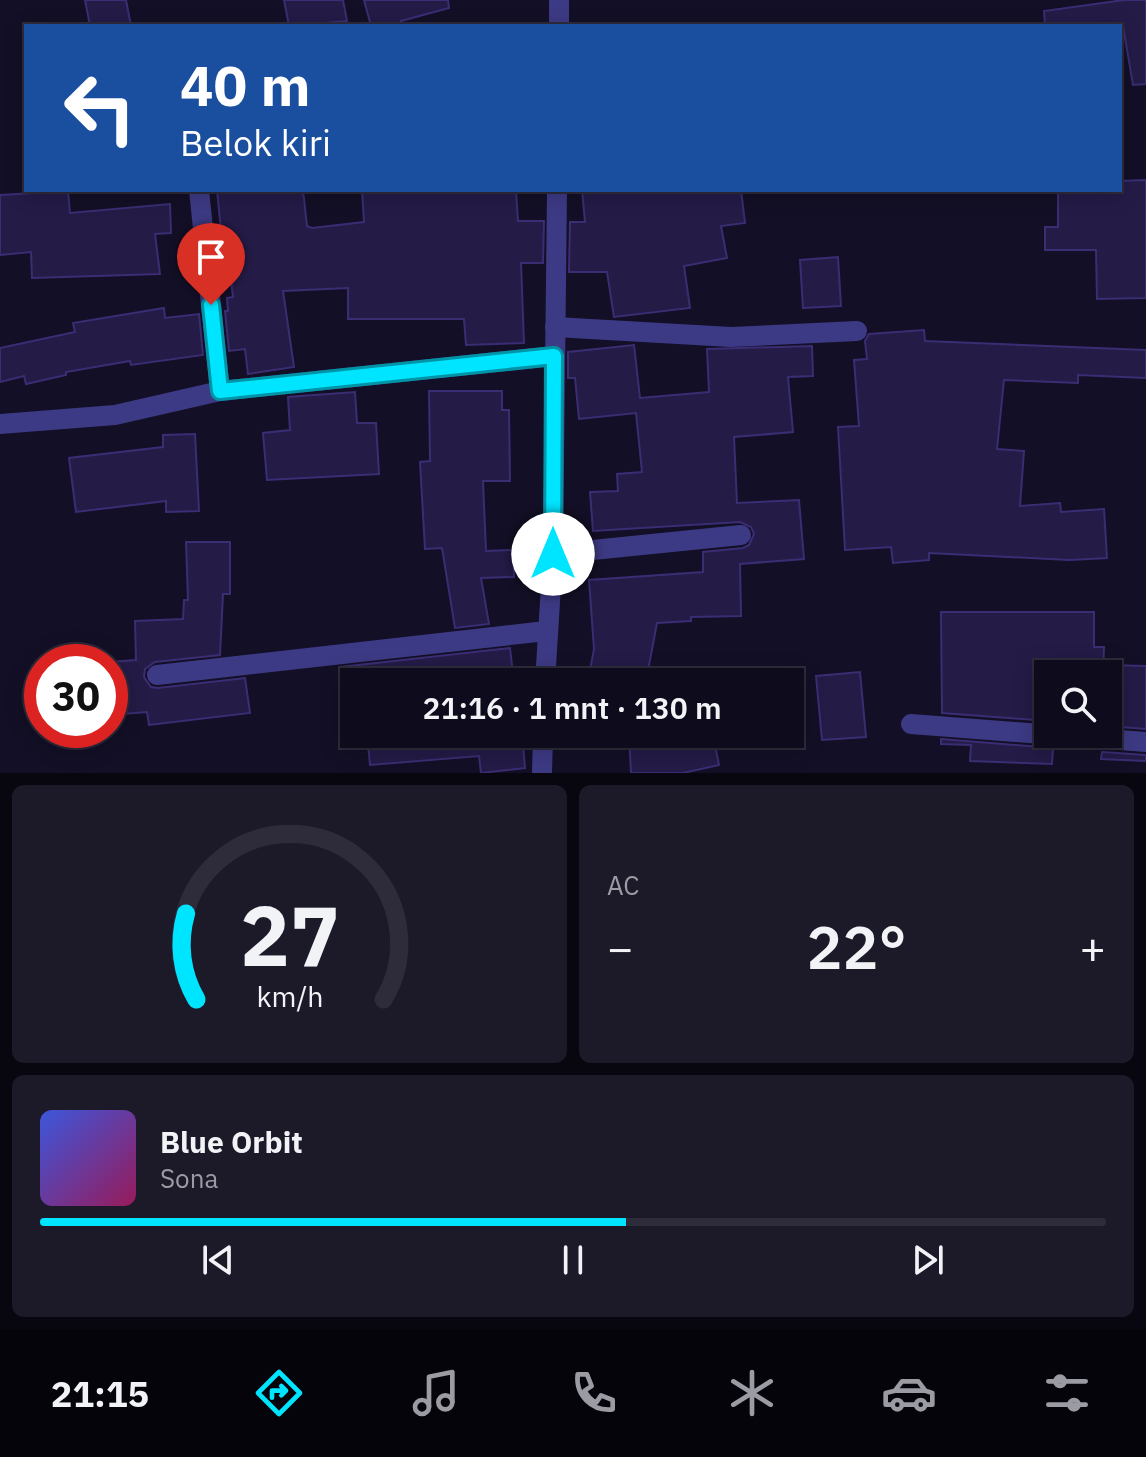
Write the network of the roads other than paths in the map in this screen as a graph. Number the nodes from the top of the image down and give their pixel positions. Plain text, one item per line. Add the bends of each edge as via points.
1 (559, 0) edge
2 (559, 24) edge
3 (199, 192) edge
4 (557, 192) edge
5 (555, 327) junction
6 (857, 331) dead end
7 (554, 356) junction
8 (220, 391) junction
9 (0, 424) edge
10 (741, 535) dead end
11 (553, 554) junction
12 (546, 631) junction
13 (545, 668) edge
14 (157, 675) dead end
15 (911, 724) dead end
16 (1146, 742) edge
17 (543, 748) edge
18 (542, 773) edge

1 - 2 street
3 - 8 street
4 - 5 street
5 - 6 street via 731,337
5 - 7 street
7 - 8 street
7 - 11 street
8 - 9 street via 115,415
10 - 11 street
11 - 12 street
12 - 13 street
12 - 14 street
15 - 16 street
17 - 18 street

